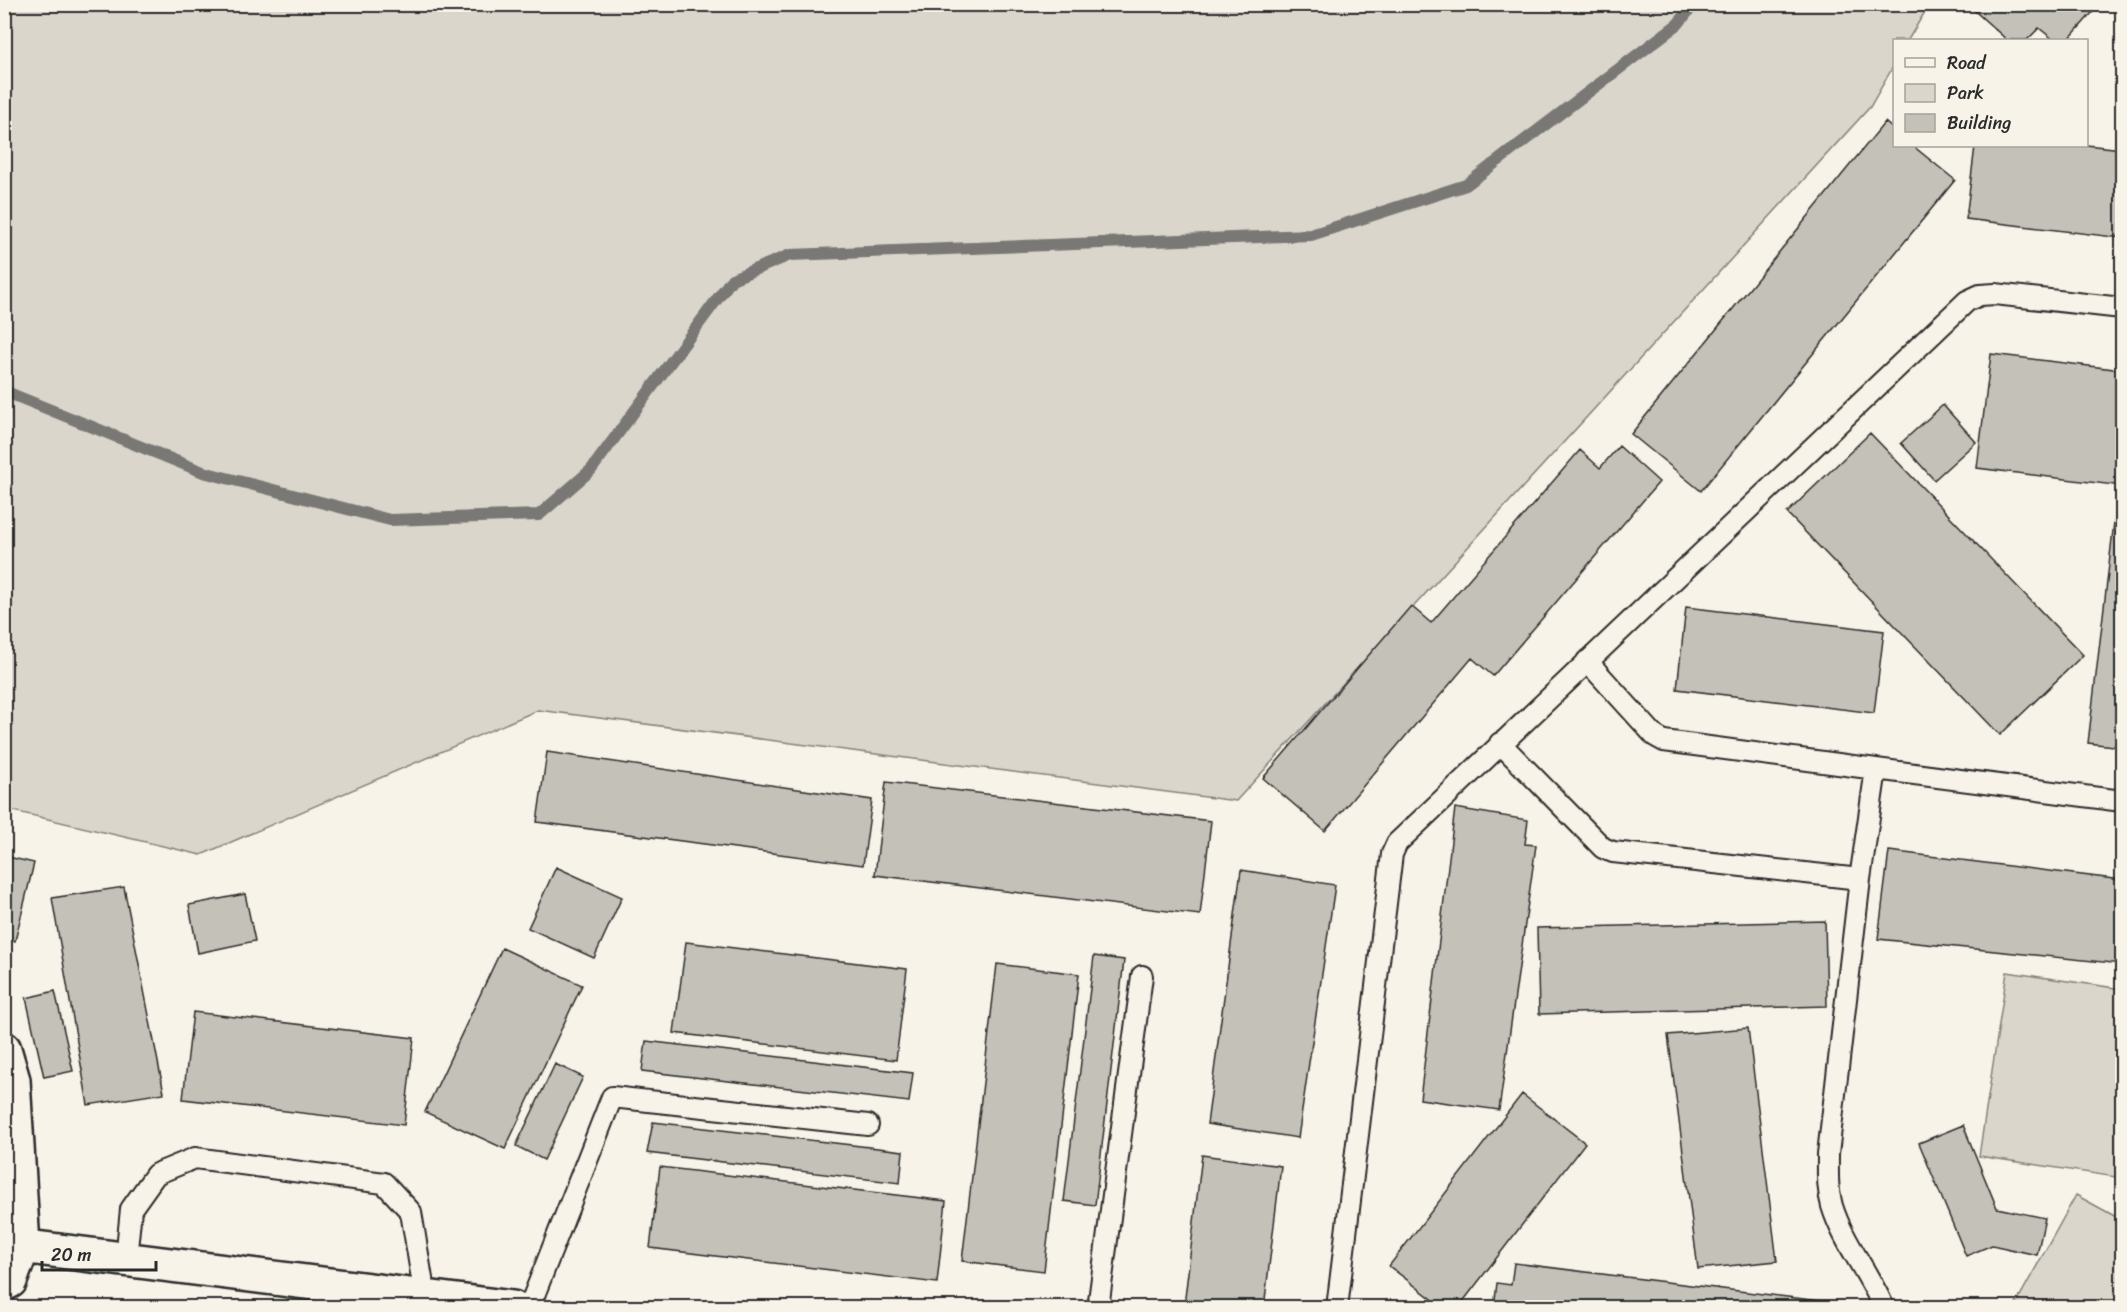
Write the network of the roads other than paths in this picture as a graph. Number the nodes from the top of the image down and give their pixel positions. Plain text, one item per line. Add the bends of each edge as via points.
1 (2122, 308) edge
2 (1587, 661) junction
3 (1500, 743) junction
4 (1876, 769) junction
5 (2122, 801) edge
6 (1860, 879) junction
7 (1142, 975) dead end
8 (4, 1049) edge
9 (868, 1125) dead end
10 (14, 1245) edge
11 (126, 1259) junction
12 (4, 1284) edge
13 (425, 1297) junction
14 (513, 1308) edge
15 (529, 1308) edge
16 (1098, 1308) edge
17 (1337, 1308) edge
18 (1884, 1308) edge

1 - 2 lane via 1995,294 1967,301
2 - 3 lane
2 - 4 lane via 1655,736 1664,741
3 - 6 lane via 1603,848 1613,852
3 - 17 lane via 1396,843 1392,854
4 - 5 lane
4 - 6 lane
6 - 18 lane via 1828,1154 1828,1185 1840,1225
7 - 16 lane
8 - 10 main road via 13,1080
9 - 15 lane via 612,1097
10 - 11 main road
10 - 12 main road via 10,1281
11 - 13 main road
11 - 13 lane via 131,1209 156,1174 195,1158 384,1183 411,1212
13 - 14 main road

